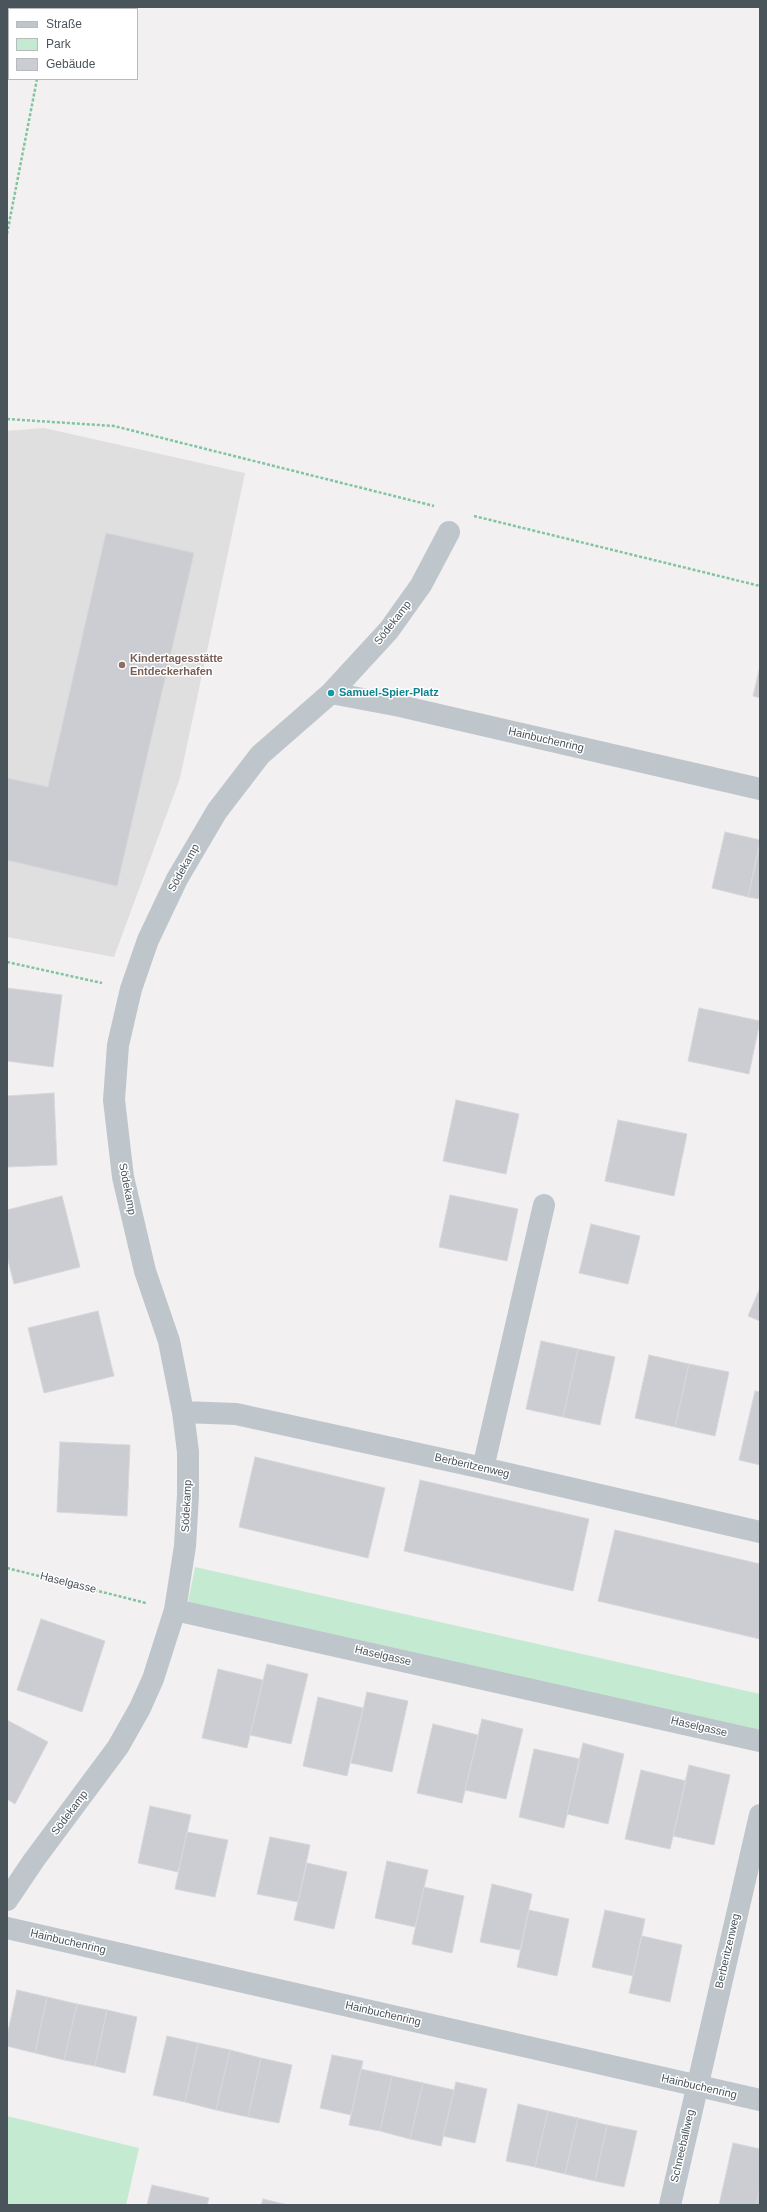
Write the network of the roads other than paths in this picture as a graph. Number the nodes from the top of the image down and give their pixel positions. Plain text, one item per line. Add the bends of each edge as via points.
1 (449, 532) dead end
2 (331, 693) junction
3 (760, 789) edge
4 (544, 1205) dead end
5 (183, 1412) junction
6 (483, 1468) junction
7 (760, 1532) edge
8 (175, 1610) junction
9 (760, 1741) edge
10 (760, 1815) edge
11 (7, 1900) edge
12 (7, 1928) edge
13 (697, 2087) junction
14 (760, 2100) edge
15 (670, 2205) edge

1 - 2 street, Södekamp via 421,586 389,630
2 - 3 street, Hainbuchenring via 400,706
2 - 5 street, Södekamp via 260,755 217,811 177,879 148,940 131,989 118,1045 114,1100 123,1177 145,1271 169,1341
4 - 6 street
5 - 6 street, Berberitzenweg via 236,1414
5 - 8 street, Södekamp via 188,1452 188,1496 185,1546
6 - 7 street, Berberitzenweg
8 - 9 street, Haselgasse
8 - 11 street, Södekamp via 153,1679 118,1747
10 - 13 street, Berberitzenweg
12 - 13 street, Hainbuchenring
13 - 14 street, Hainbuchenring
13 - 15 street, Schneeballweg

